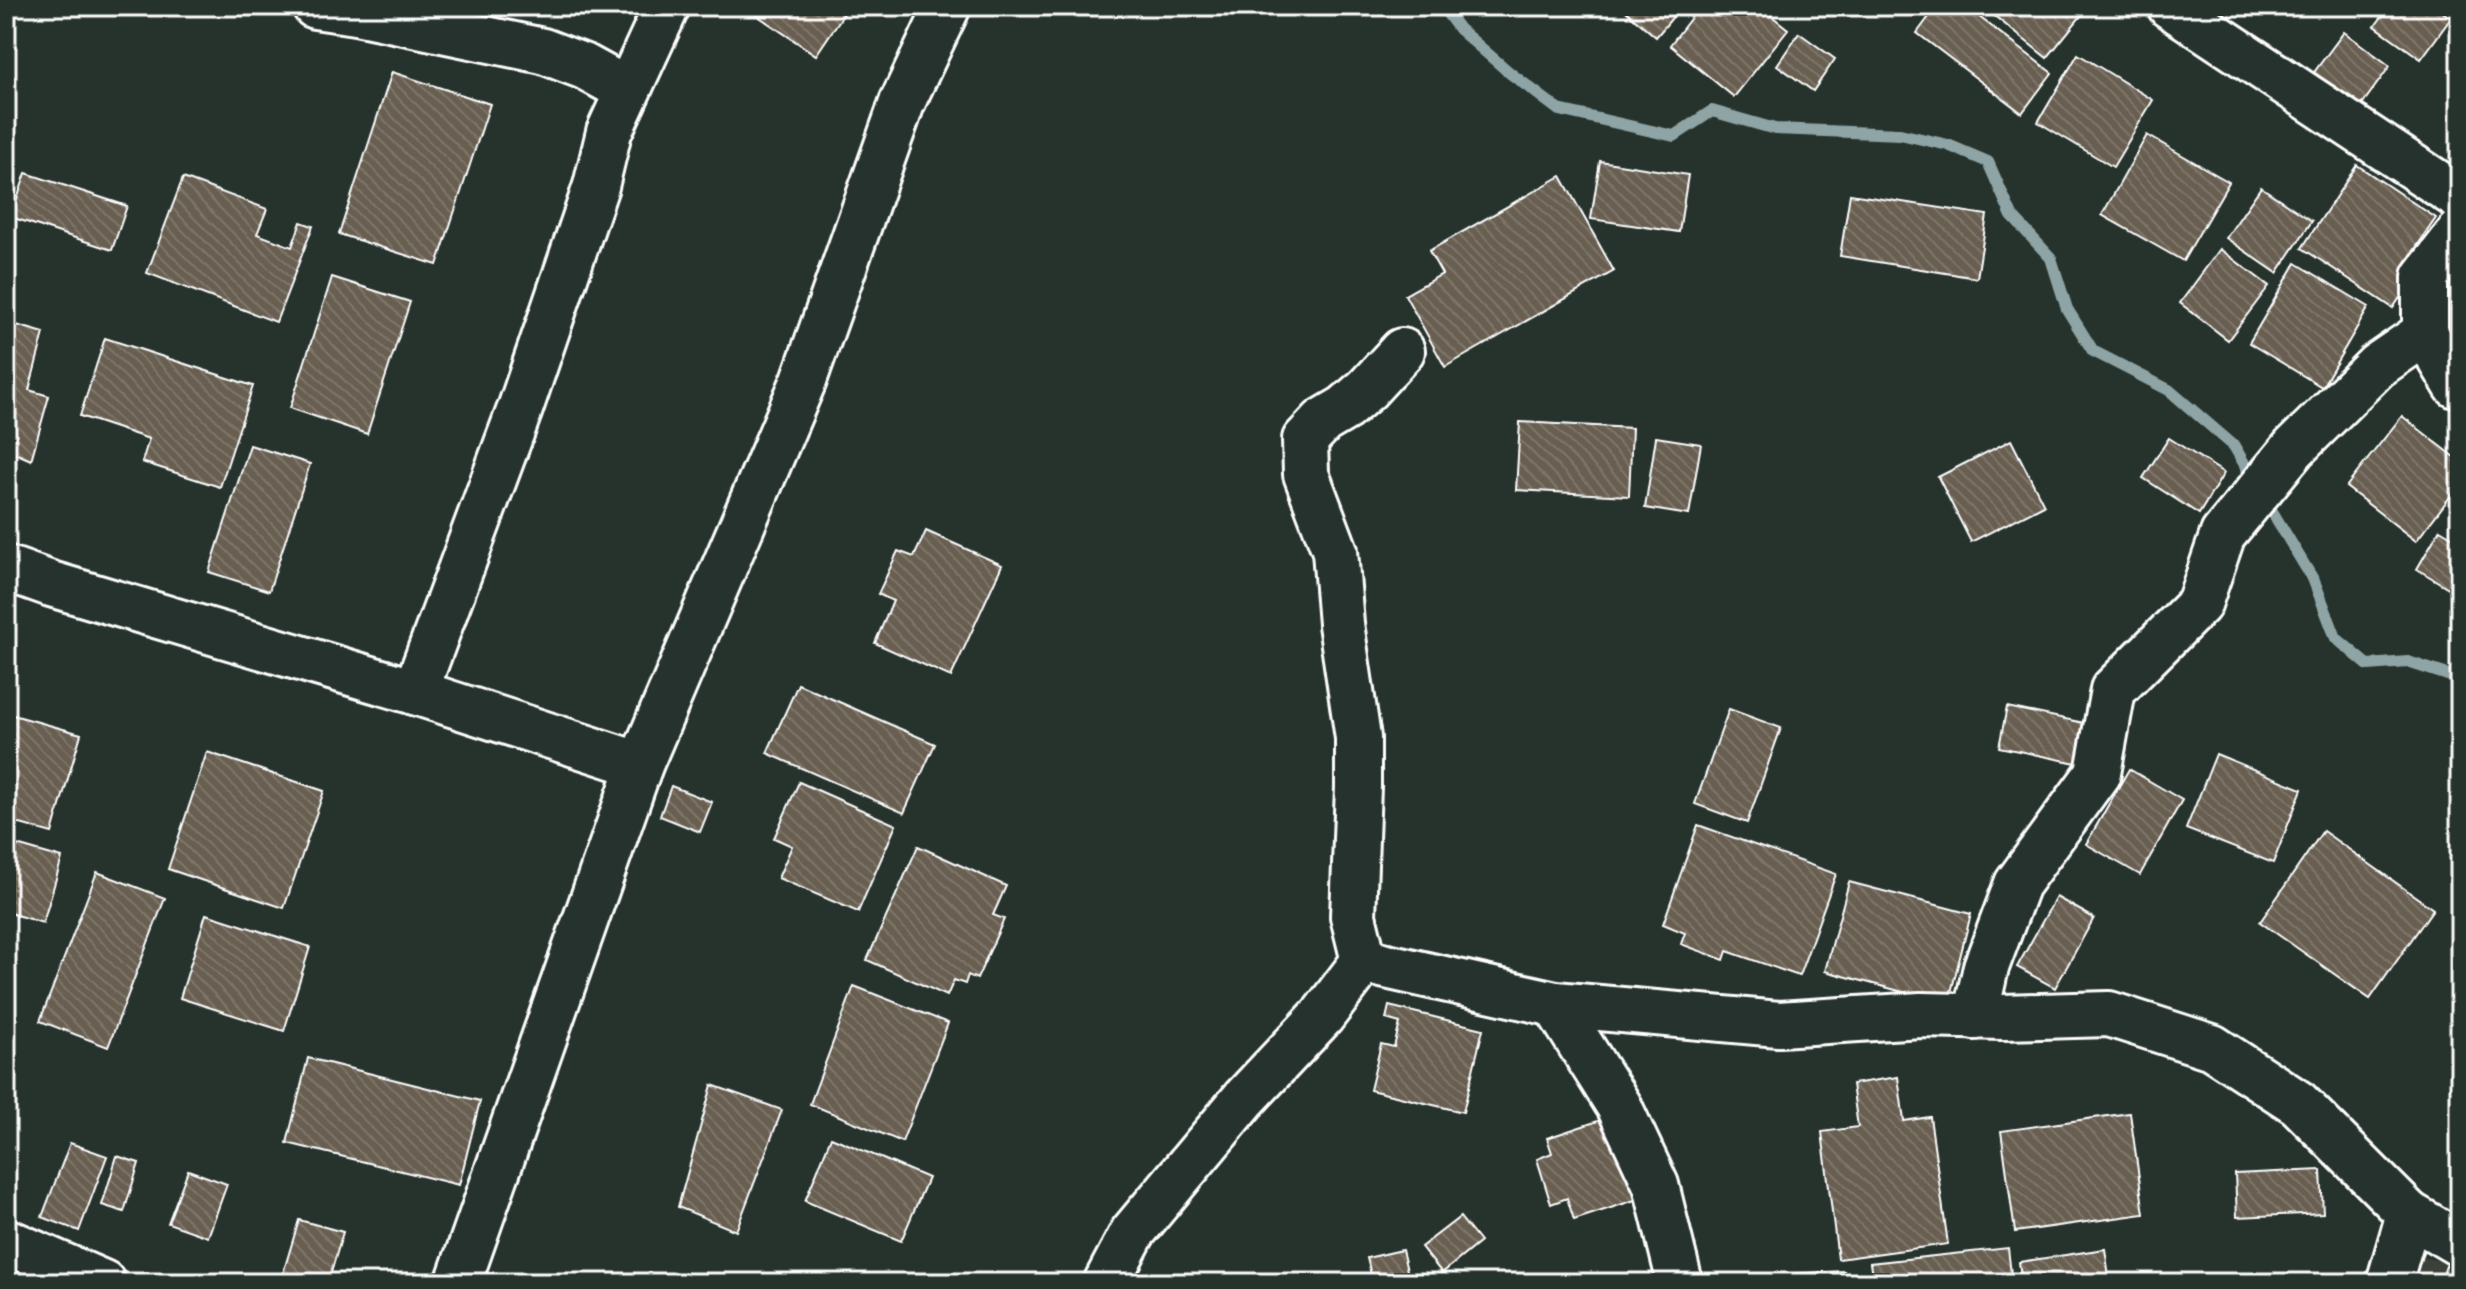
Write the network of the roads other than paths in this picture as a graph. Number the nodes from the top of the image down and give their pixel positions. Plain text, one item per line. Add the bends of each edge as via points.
1 (315, 6) edge
2 (667, 6) edge
3 (948, 6) edge
4 (2170, 6) edge
5 (627, 90) junction
6 (2460, 198) edge
7 (2460, 232) edge
8 (2425, 333) junction
9 (1402, 351) dead end
10 (2460, 386) edge
11 (6, 568) edge
12 (415, 692) junction
13 (640, 765) junction
14 (1364, 961) junction
15 (1555, 1004) junction
16 (1975, 1017) junction
17 (2409, 1214) junction
18 (6, 1241) edge
19 (2460, 1244) edge
20 (103, 1283) edge
21 (458, 1283) edge
22 (1106, 1283) edge
23 (1680, 1283) edge
24 (2389, 1283) edge

1 - 5 street via 543,51
2 - 5 street
3 - 13 street via 902,103 804,380
4 - 6 street
5 - 12 street via 520,409
7 - 8 street via 2425,277
8 - 10 street
8 - 16 street via 2377,366 2294,448 2223,534 2199,604 2113,690 2098,773 2017,884 1986,967
9 - 14 street via 1367,389 1305,440 1306,474 1335,551 1358,738 1353,916
11 - 12 street
12 - 13 street
13 - 21 street
14 - 15 street
14 - 22 street via 1133,1232
15 - 16 street via 1779,1024
15 - 23 street via 1619,1106 1656,1185
16 - 17 street via 2109,1014 2212,1047 2298,1103
17 - 19 street
17 - 24 street
18 - 20 street

